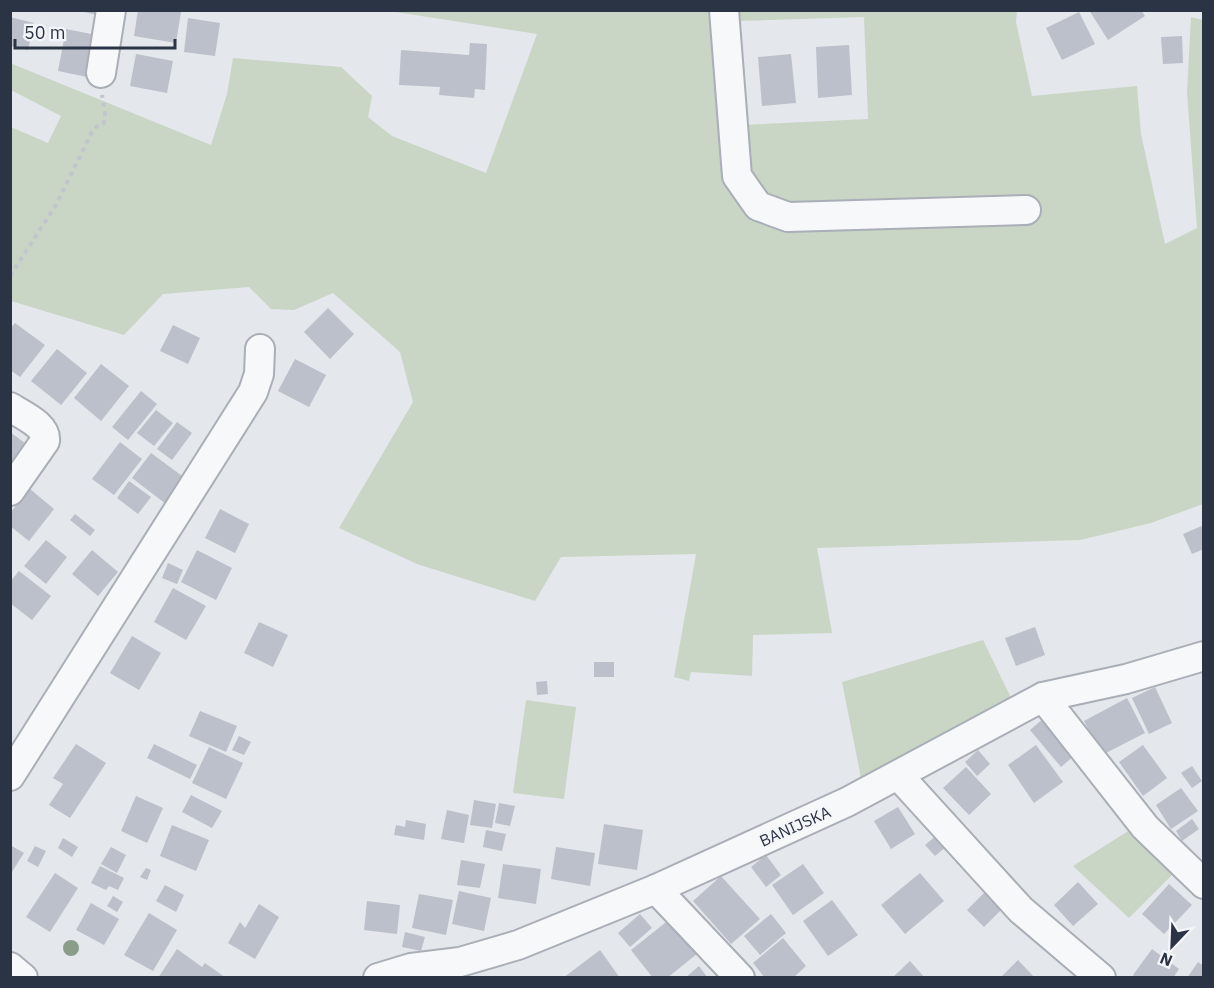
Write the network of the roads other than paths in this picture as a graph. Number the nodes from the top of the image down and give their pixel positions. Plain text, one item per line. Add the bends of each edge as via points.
1 (111, 10) edge
2 (724, 10) edge
3 (101, 73) road end
4 (1026, 210) dead end
5 (260, 349) dead end
6 (10, 407) edge
7 (10, 491) edge
8 (1203, 656) edge
9 (1043, 697) junction
10 (10, 776) edge
11 (899, 776) junction
12 (1203, 884) edge
13 (656, 889) junction
14 (10, 967) edge
15 (23, 978) edge
16 (378, 978) edge
17 (740, 978) edge
18 (1101, 978) edge

1 - 3 street
2 - 4 street via 737,176 758,206 788,217
5 - 10 street via 259,374 253,392
6 - 7 street via 46,435
8 - 9 street, BANIJSKA via 1126,679
9 - 11 street, BANIJSKA
9 - 12 street via 1145,827
11 - 13 street, BANIJSKA
11 - 18 street via 1021,910
13 - 16 street, BANIJSKA via 490,955 411,968
13 - 17 street
14 - 15 street

